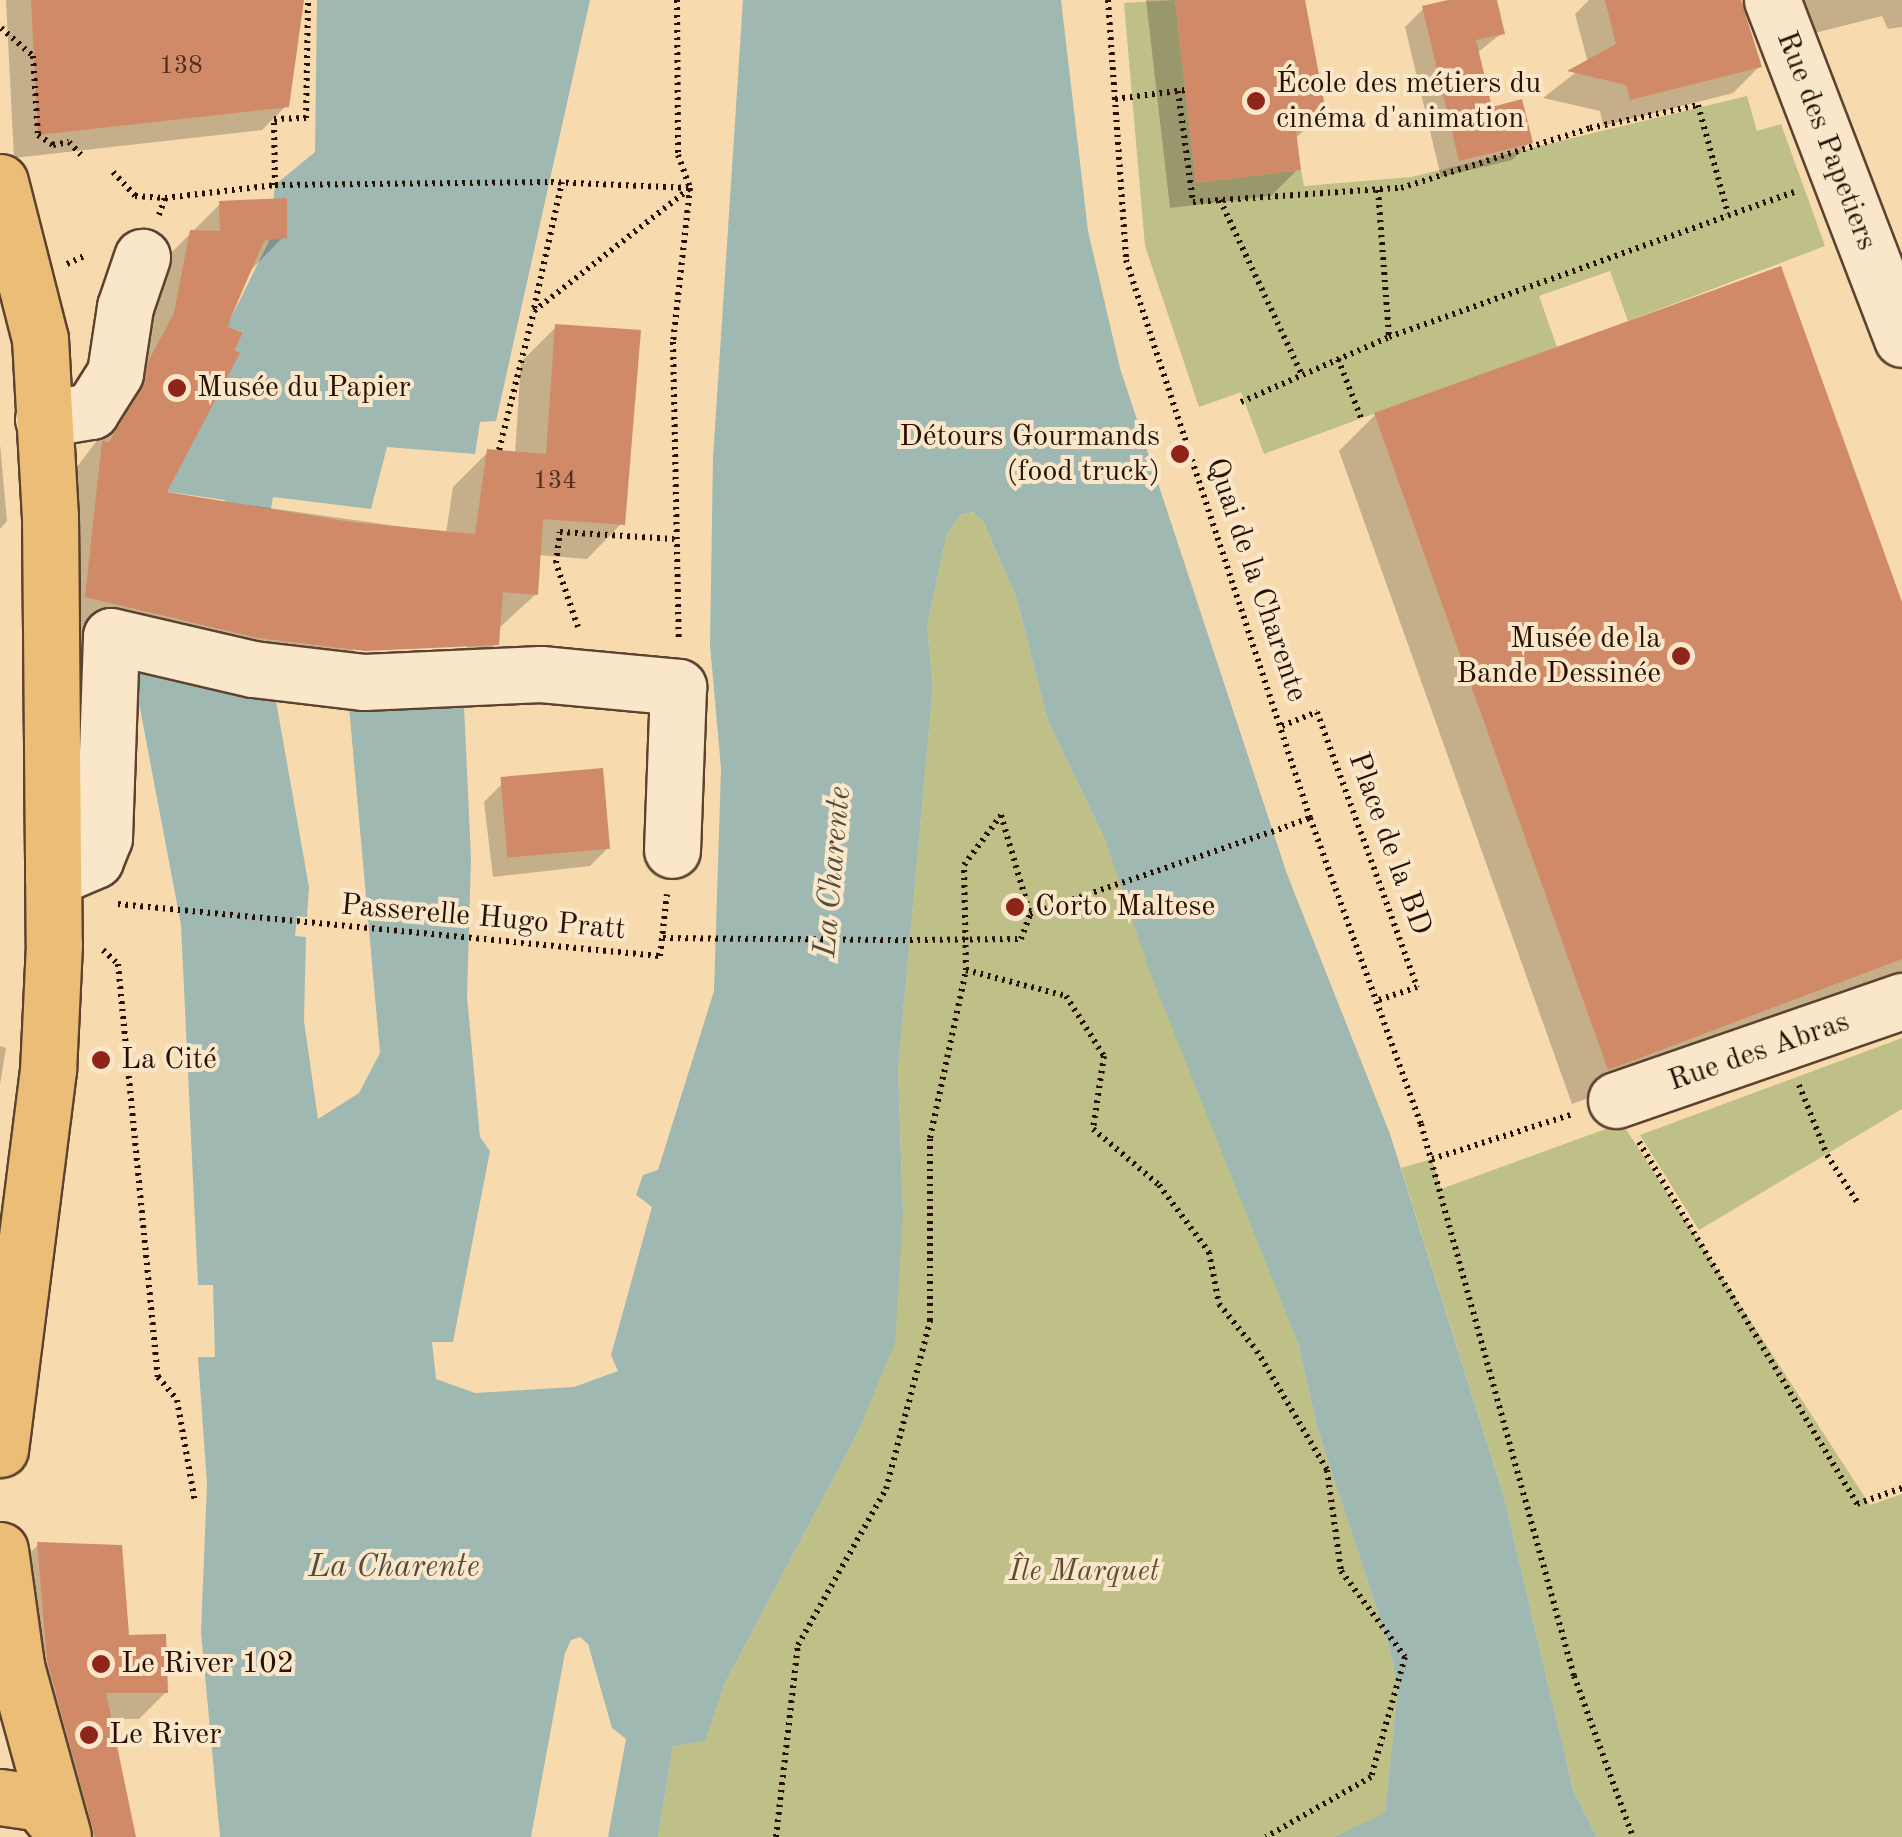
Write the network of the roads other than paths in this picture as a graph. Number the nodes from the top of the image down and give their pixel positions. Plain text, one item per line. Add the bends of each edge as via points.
1 (1772, 0) edge
2 (0, 182) edge
3 (142, 256) road end
4 (1902, 339) edge
5 (43, 418) junction
6 (672, 850) dead end
7 (54, 878) junction
8 (1902, 1001) edge
9 (1616, 1100) road end
10 (0, 1449) edge
11 (0, 1550) edge
12 (3, 1798) edge
13 (62, 1833) edge

1 - 4 street, Rue des Papetiers
2 - 5 main road via 30,284
3 - 5 street via 125,307 116,373 91,410
5 - 7 main road
6 - 7 street via 678,687 542,674 364,682 253,670 111,636 104,838 95,860
7 - 10 main road via 48,1070
8 - 9 street, Rue des Abras
11 - 13 main road via 16,1666
12 - 13 main road via 40,1803

